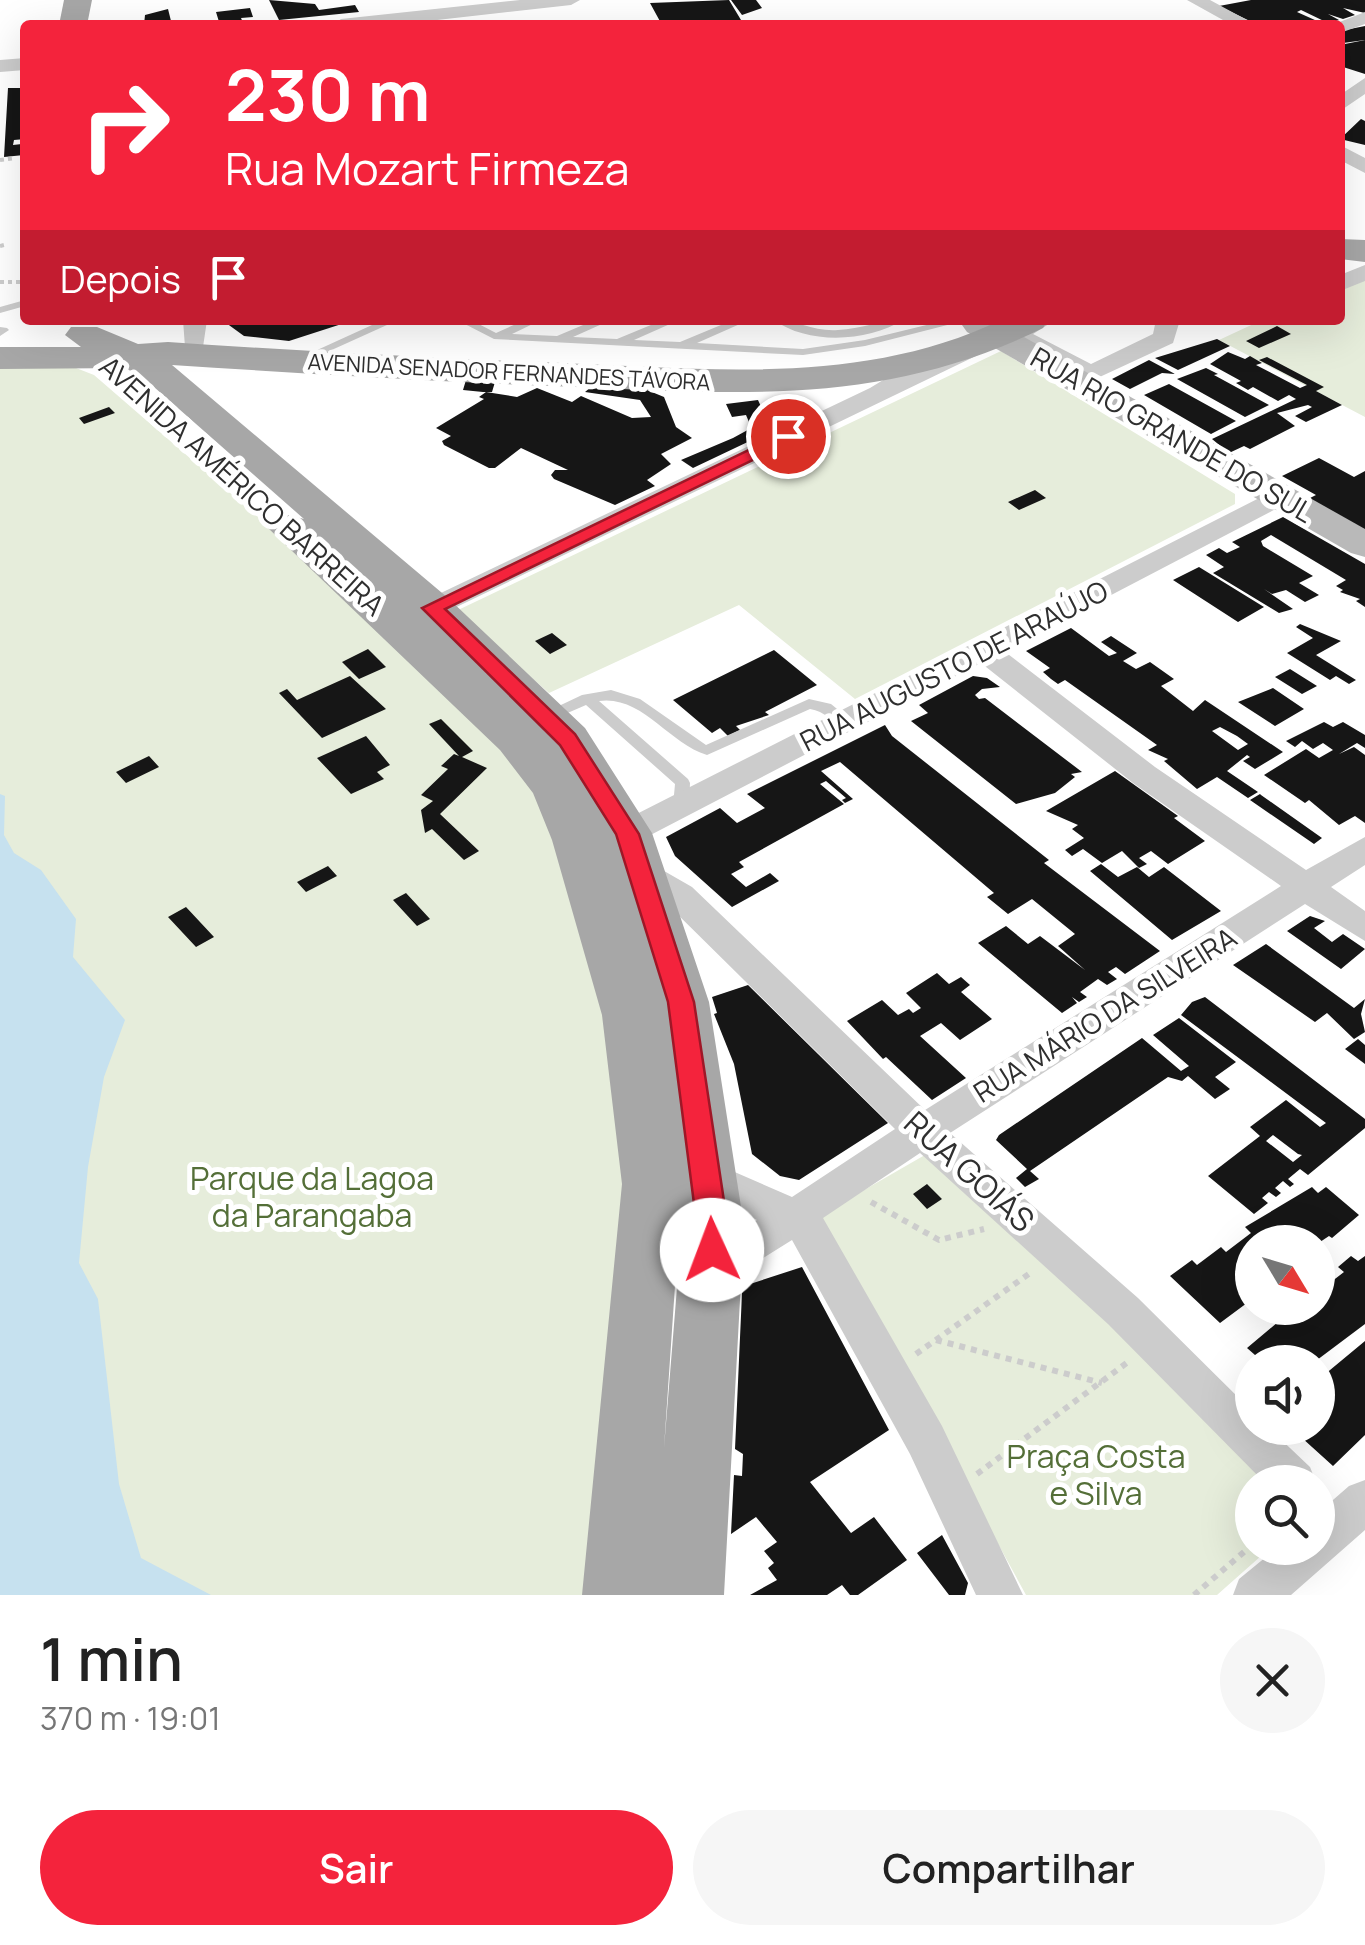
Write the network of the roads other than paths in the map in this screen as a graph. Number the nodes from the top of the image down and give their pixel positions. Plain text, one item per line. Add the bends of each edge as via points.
1 (571, 0) edge
2 (1207, 1) edge
3 (387, 20) edge
4 (1238, 20) edge
5 (1365, 84) edge
6 (1348, 111) edge
7 (381, 325) edge
8 (473, 325) edge
9 (522, 325) edge
10 (592, 325) edge
11 (661, 325) edge
12 (731, 325) edge
13 (788, 325) edge
14 (845, 325) edge
15 (877, 325) edge
16 (1032, 325) edge
17 (1167, 325) edge
18 (986, 326) edge
19 (5, 327) edge
20 (194, 331) edge
21 (856, 331) junction
22 (494, 336) junction
23 (554, 340) junction
24 (98, 342) edge
25 (616, 344) junction
26 (677, 348) junction
27 (321, 351) junction
28 (910, 367) junction
29 (859, 402) junction
30 (1280, 496) junction
31 (1365, 545) edge
32 (432, 608) junction
33 (985, 651) junction
34 (566, 708) junction
35 (846, 722) junction
36 (681, 806) junction
37 (1365, 849) edge
38 (633, 851) junction
39 (1310, 886) junction
40 (1365, 928) edge
41 (922, 1130) junction
42 (707, 1176) junction
43 (796, 1215) junction
44 (710, 1274) junction
45 (1277, 1465) edge
46 (1287, 1565) edge
47 (618, 1595) edge
48 (688, 1595) edge
49 (1000, 1595) edge
50 (1256, 1595) edge

1 - 3 street
2 - 4 street
5 - 6 street
7 - 27 lane
8 - 22 lane
9 - 22 lane
10 - 23 lane
11 - 25 lane
12 - 26 lane
13 - 21 lane via 803,334
14 - 21 lane
15 - 21 lane
16 - 17 street via 1018,336 1090,374 1164,338
18 - 26 lane via 824,350
18 - 27 main road, AVENIDA SENADOR FERNANDES TÁVORA via 898,354 757,372
18 - 28 main road, AVENIDA SENADOR FERNANDES TÁVORA
18 - 29 street via 919,378
18 - 30 street, RUA RIO GRANDE DO SUL
19 - 24 main road
20 - 24 main road, AVENIDA SENADOR FERNANDES TÁVORA
20 - 27 main road, AVENIDA SENADOR FERNANDES TÁVORA
22 - 23 lane
23 - 25 lane
24 - 28 main road, AVENIDA SENADOR FERNANDES TÁVORA via 168,353 700,382 767,383
24 - 32 main road, AVENIDA AMÉRICO BARREIRA via 168,379
24 - 47 main road, AVENIDA AMÉRICO BARREIRA via 490,711 556,788 578,840 630,1015 652,1184
25 - 26 lane
28 - 29 street via 902,379
29 - 32 street
30 - 31 street, RUA RIO GRANDE DO SUL
30 - 33 street, RUA AUGUSTO DE ARAÚJO
32 - 34 main road, AVENIDA AMÉRICO BARREIRA
33 - 35 street, RUA AUGUSTO DE ARAÚJO
33 - 39 street via 1144,775
34 - 35 lane via 602,692 628,695 706,750 809,704
34 - 36 lane via 683,783
34 - 38 main road, AVENIDA AMÉRICO BARREIRA via 577,753
35 - 36 street, RUA AUGUSTO DE ARAÚJO
36 - 38 street, RUA AUGUSTO DE ARAÚJO
37 - 39 street, RUA MÁRIO DA SILVEIRA
38 - 41 street, RUA GOIÁS
38 - 42 main road, AVENIDA AMÉRICO BARREIRA via 681,1002
39 - 40 street
39 - 41 street, RUA MÁRIO DA SILVEIRA
41 - 43 street, RUA MÁRIO DA SILVEIRA
41 - 45 street, RUA GOIÁS via 1123,1312
42 - 43 street
42 - 44 main road, AVENIDA AMÉRICO BARREIRA
43 - 44 street, RUA MÁRIO DA SILVEIRA
43 - 49 street via 926,1440
44 - 48 main road, AVENIDA AMÉRICO BARREIRA
46 - 50 street

